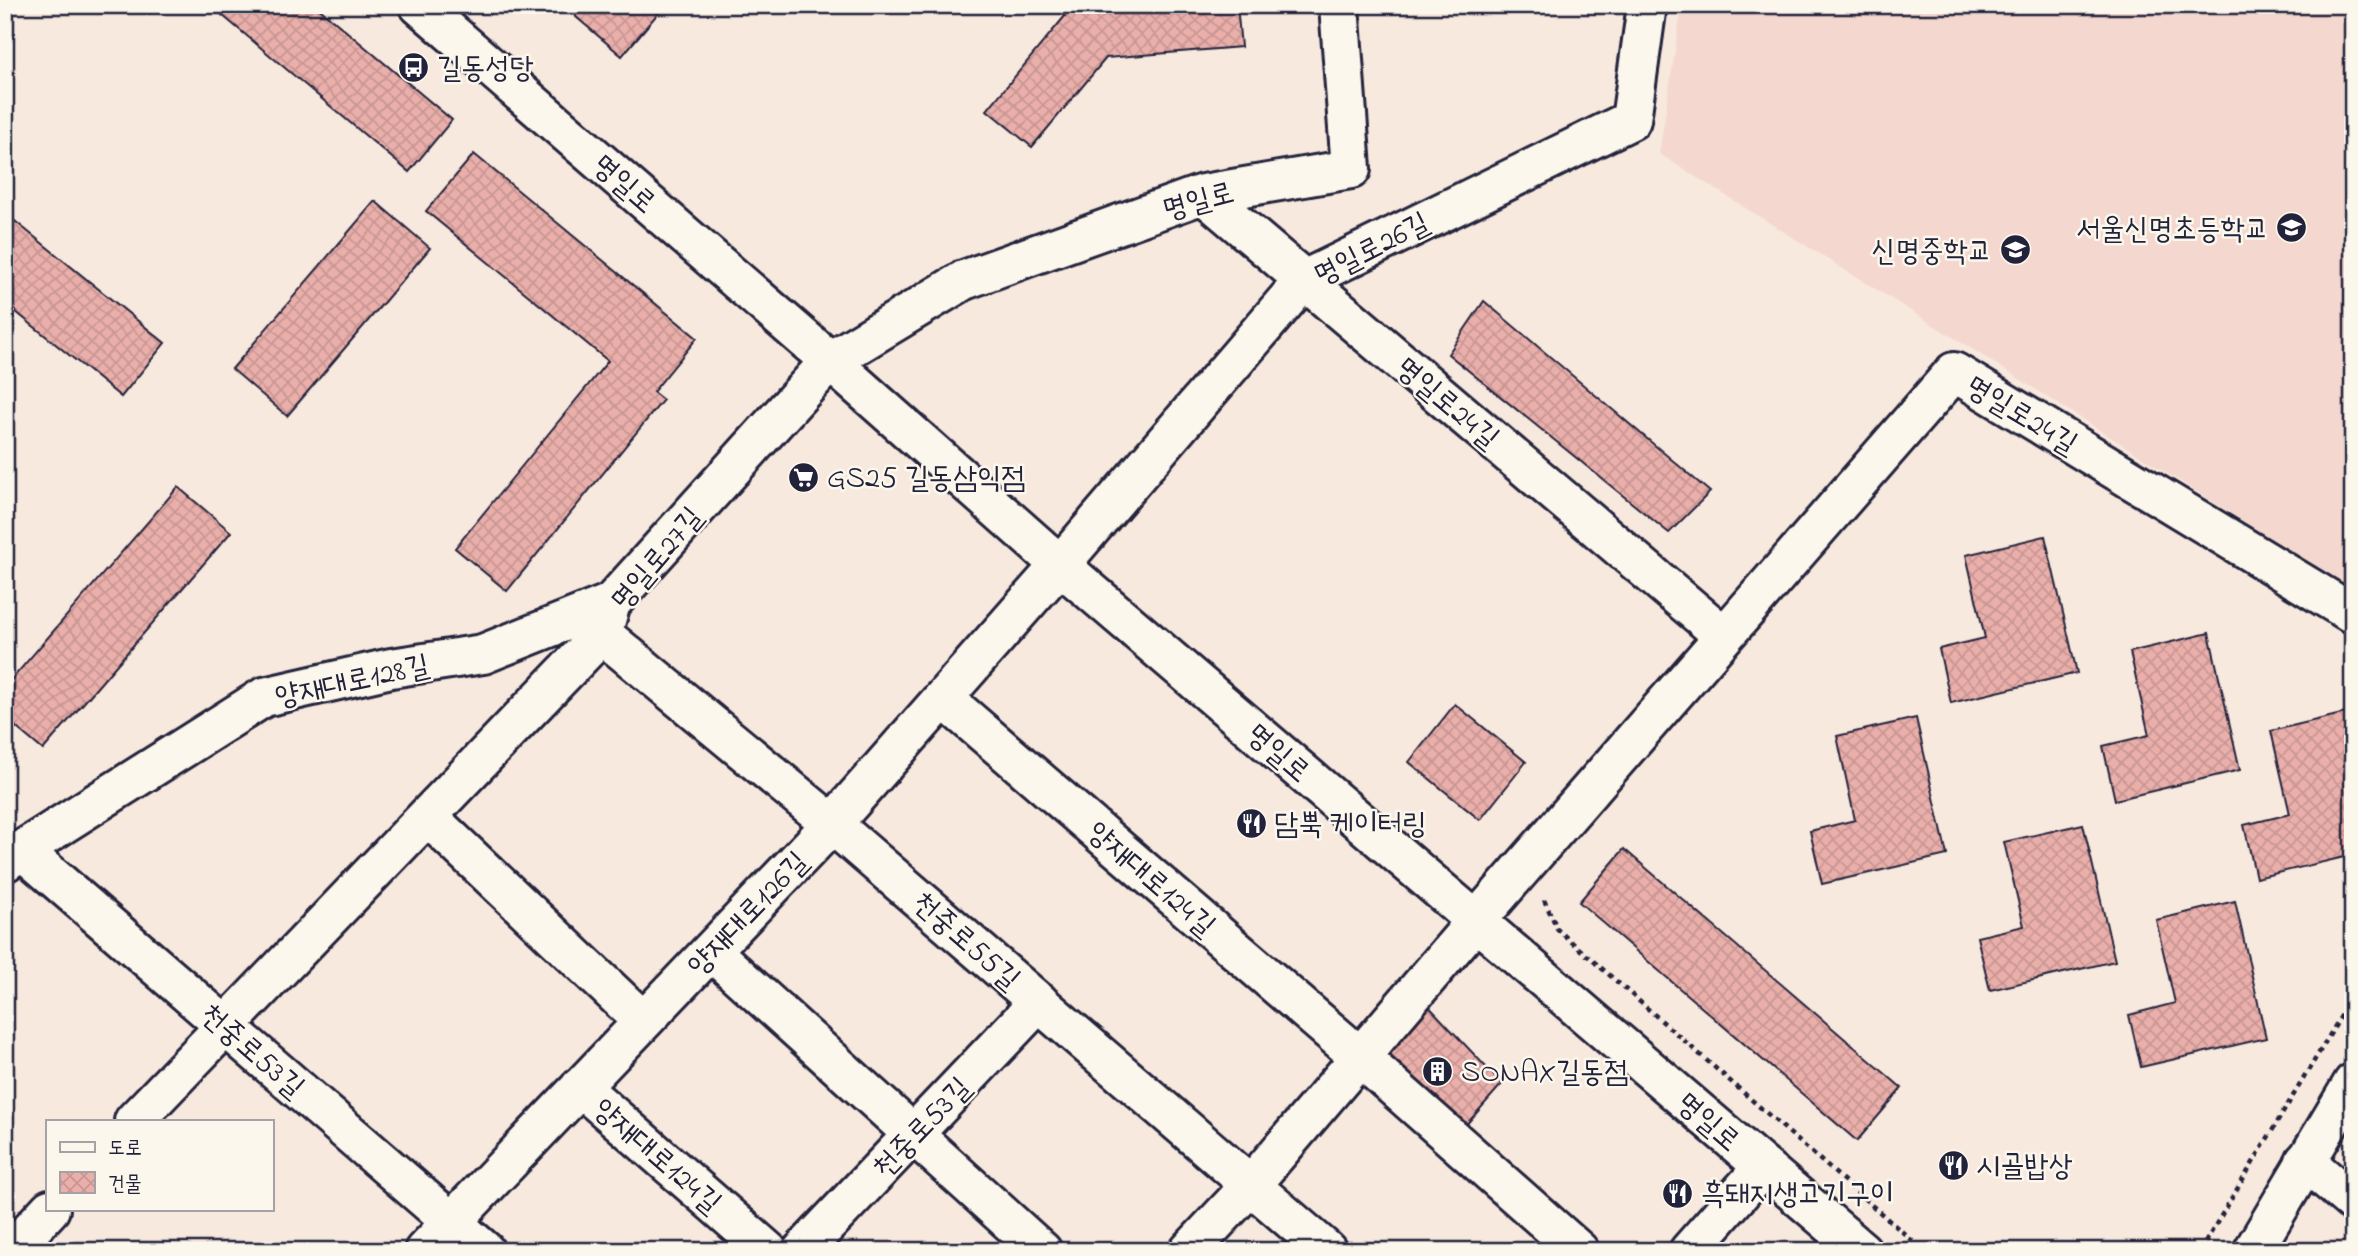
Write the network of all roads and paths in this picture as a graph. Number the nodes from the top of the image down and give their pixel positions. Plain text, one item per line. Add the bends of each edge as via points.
1 (419, 5) edge
2 (1339, 5) edge
3 (1647, 5) edge
4 (1203, 194) junction
5 (1304, 280) junction
6 (830, 360) junction
7 (1060, 565) junction
8 (2353, 614) edge
9 (606, 618) junction
10 (1724, 636) junction
11 (943, 698) junction
12 (427, 816) junction
13 (832, 824) junction
14 (13, 856) edge
15 (1543, 898) dead end
16 (1476, 921) junction
17 (711, 951) junction
18 (2353, 996) edge
19 (1039, 1002) junction
20 (643, 1021) junction
21 (225, 1025) junction
22 (1360, 1057) junction
23 (2353, 1083) edge
24 (580, 1087) junction
25 (135, 1120) edge
26 (913, 1135) junction
27 (2305, 1161) junction
28 (1763, 1167) junction
29 (1250, 1186) junction
30 (2353, 1202) edge
31 (49, 1210) edge
32 (451, 1222) junction
33 (10, 1251) edge
34 (424, 1251) edge
35 (485, 1251) edge
36 (768, 1251) edge
37 (802, 1251) edge
38 (1042, 1251) edge
39 (1189, 1251) edge
40 (1327, 1251) edge
41 (1579, 1251) edge
42 (1689, 1251) edge
43 (1862, 1251) edge
44 (1924, 1251) edge
45 (2200, 1251) edge
46 (2253, 1251) edge

1 - 6 street, 명일로
2 - 4 street, 명일로 via 1351,169
3 - 5 street, 명일로26길 via 1631,120
4 - 5 street, 명일로24길
4 - 6 street, 명일로 via 964,280
5 - 7 street, 명일로26길
5 - 10 street, 명일로24길
6 - 7 street, 명일로
6 - 9 street, 명일로27길
7 - 11 street, 양재대로126길
7 - 16 street, 명일로
8 - 10 street, 명일로24길 via 1954,372
9 - 12 street, 명일로27길
9 - 13 street, 천중로55길
9 - 14 street, 양재대로128길 via 483,654 391,668 264,697
10 - 16 street, 명일로24길
11 - 13 street, 양재대로126길
11 - 22 street, 양재대로124길
12 - 20 street
12 - 21 street, 명일로27길
13 - 17 street, 양재대로126길
13 - 19 street, 천중로55길
14 - 21 street, 천중로53길
15 - 44 path via 1558,930
16 - 22 street
16 - 28 street, 명일로
17 - 20 street, 양재대로126길
17 - 26 street
18 - 45 path
19 - 26 street, 천중로53길
19 - 29 street, 천중로55길
20 - 24 street, 양재대로126길
21 - 25 street, 명일로27길
21 - 32 street, 천중로53길
22 - 29 street
22 - 41 street, 양재대로124길
23 - 27 street
24 - 32 street, 양재대로126길
24 - 36 street, 양재대로124길
26 - 37 street, 천중로53길
26 - 38 street
27 - 30 street
27 - 46 street
28 - 42 street, 명일로
28 - 43 street, 명일로
29 - 39 street
29 - 40 street, 천중로55길
31 - 33 street
32 - 34 street, 양재대로126길
32 - 35 street, 천중로53길

